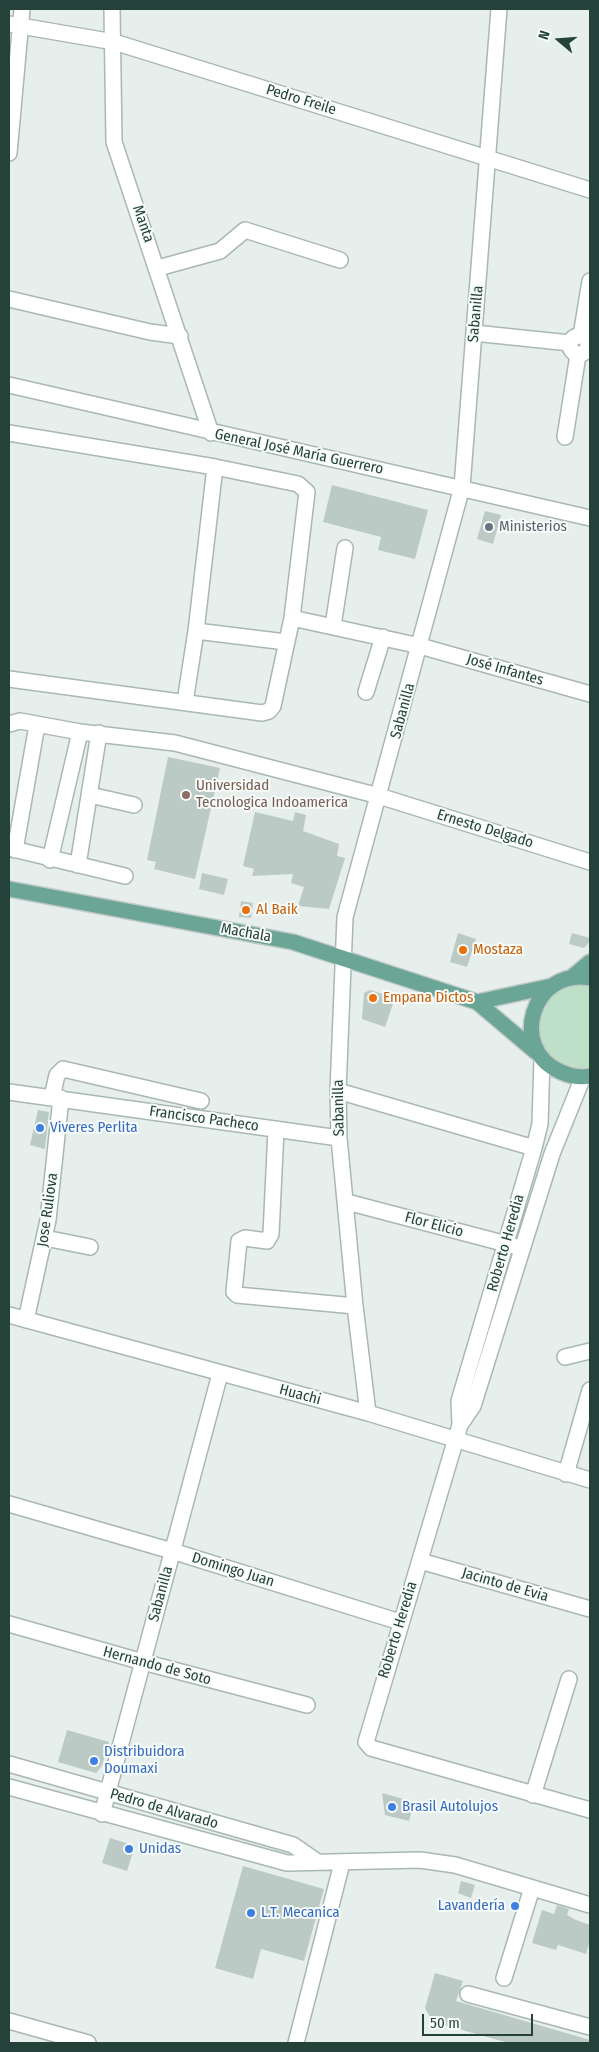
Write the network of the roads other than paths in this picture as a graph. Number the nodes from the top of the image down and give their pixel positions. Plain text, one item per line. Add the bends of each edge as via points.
1 (22, 9) edge
2 (112, 9) edge
3 (499, 9) edge
4 (14, 25) edge
5 (114, 42) junction
6 (9, 153) edge
7 (488, 157) junction
8 (590, 190) edge
9 (340, 260) dead end
10 (158, 268) junction
11 (590, 281) edge
12 (9, 299) edge
13 (474, 333) junction
14 (180, 336) junction
15 (576, 345) junction
16 (9, 385) edge
17 (9, 433) edge
18 (211, 433) junction
19 (565, 437) dead end
20 (215, 467) junction
21 (462, 487) junction
22 (590, 518) edge
23 (345, 548) dead end
24 (292, 618) junction
25 (333, 626) junction
26 (196, 631) junction
27 (383, 637) junction
28 (286, 642) junction
29 (420, 646) junction
30 (9, 679) edge
31 (366, 692) dead end
32 (590, 694) edge
33 (185, 702) junction
34 (9, 724) edge
35 (38, 725) junction
36 (80, 732) junction
37 (98, 734) junction
38 (90, 795) junction
39 (380, 796) junction
40 (134, 805) dead end
41 (12, 849) edge
42 (50, 860) junction
43 (590, 862) edge
44 (78, 865) junction
45 (125, 876) dead end
46 (9, 889) edge
47 (343, 959) junction
48 (590, 962) edge
49 (571, 978) junction
50 (590, 978) edge
51 (552, 986) junction
52 (477, 1002) junction
53 (539, 1055) junction
54 (587, 1077) edge
55 (338, 1091) junction
56 (9, 1092) edge
57 (56, 1098) junction
58 (201, 1101) dead end
59 (276, 1130) junction
60 (340, 1138) junction
61 (534, 1148) junction
62 (346, 1202) junction
63 (45, 1238) junction
64 (514, 1246) junction
65 (90, 1247) dead end
66 (355, 1306) junction
67 (9, 1315) edge
68 (26, 1320) junction
69 (590, 1351) edge
70 (565, 1357) dead end
71 (220, 1374) junction
72 (590, 1390) edge
73 (368, 1413) junction
74 (455, 1440) junction
75 (566, 1474) junction
76 (590, 1480) edge
77 (9, 1504) edge
78 (172, 1551) junction
79 (420, 1561) junction
80 (590, 1609) edge
81 (400, 1622) junction
82 (9, 1624) edge
83 (143, 1662) junction
84 (569, 1679) dead end
85 (307, 1705) dead end
86 (9, 1764) edge
87 (9, 1787) edge
88 (108, 1793) junction
89 (533, 1795) junction
90 (590, 1810) edge
91 (102, 1814) junction
92 (316, 1861) junction
93 (342, 1863) junction
94 (532, 1888) junction
95 (590, 1905) edge
96 (504, 1978) dead end
97 (468, 1994) dead end
98 (9, 2020) edge
99 (590, 2027) edge
100 (88, 2043) edge
101 (296, 2043) edge

1 - 4 street
2 - 5 street, Manta
3 - 7 street, Sabanilla
4 - 5 street, Pedro Freile
4 - 6 street
5 - 7 street, Pedro Freile
5 - 10 street, Manta via 114,142
7 - 8 street, Pedro Freile
7 - 13 street, Sabanilla
9 - 10 street via 245,230 220,250
10 - 14 street, Manta
11 - 15 street
12 - 14 street
13 - 15 street
13 - 21 street, Sabanilla
14 - 18 street, Manta
15 - 19 street
16 - 18 street, General José María Guerrero
17 - 20 street
18 - 21 street, General José María Guerrero
20 - 24 street via 298,484 307,492
20 - 26 street
21 - 22 street, General José María Guerrero
21 - 29 street, Sabanilla
23 - 25 street
24 - 25 street, José Infantes
24 - 28 street
25 - 27 street, José Infantes
26 - 28 street
26 - 33 street
27 - 29 street, José Infantes
27 - 31 street
28 - 33 street via 273,706 269,711 262,713
29 - 32 street, José Infantes
29 - 39 street, Sabanilla
30 - 33 street
34 - 35 street, Ernesto Delgado via 20,721
35 - 36 street, Ernesto Delgado
35 - 41 street
36 - 37 street, Ernesto Delgado
36 - 42 street
37 - 38 street
37 - 39 street, Ernesto Delgado via 175,743
38 - 40 street
38 - 44 street
39 - 43 street, Ernesto Delgado
39 - 47 street, Sabanilla via 345,917
41 - 42 street
42 - 44 street
44 - 45 street
46 - 47 main road, Machala via 293,942
47 - 52 main road, Machala
47 - 55 street, Sabanilla
48 - 49 main road
49 - 50 main road
49 - 51 main road, Machala
51 - 52 main road, Machala
51 - 53 main road via 540,998 533,1013 531,1030
52 - 53 main road, Machala
53 - 54 main road, Machala via 554,1069 568,1075
53 - 61 street, Roberto Heredia via 540,1124
54 - 64 street, Roberto Heredia
55 - 60 street, Sabanilla
55 - 61 street
56 - 57 street, Francisco Pacheco
57 - 58 street, Jose Ruliova via 57,1076 63,1070
57 - 59 street, Francisco Pacheco
57 - 63 street, Jose Ruliova
59 - 60 street, Francisco Pacheco
59 - 66 street via 271,1234 267,1241 245,1238 239,1241 234,1292 237,1295
60 - 62 street, Sabanilla
61 - 64 street, Roberto Heredia
62 - 64 street, Flor Elicio
62 - 66 street, Sabanilla
63 - 65 street
63 - 68 street, Jose Ruliova
64 - 74 street, Roberto Heredia via 459,1402 460,1425
66 - 73 street, Sabanilla
67 - 68 street, Huachi
68 - 71 street, Huachi
69 - 70 street
71 - 73 street, Huachi
71 - 78 street, Sabanilla
72 - 75 street
73 - 74 street, Huachi
74 - 75 street, Huachi
74 - 79 street, Roberto Heredia
75 - 76 street, Huachi
77 - 78 street, Domingo Juan
78 - 81 street, Domingo Juan
78 - 83 street, Sabanilla
79 - 80 street, Jacinto de Evia
79 - 81 street, Roberto Heredia
81 - 89 street, Roberto Heredia via 366,1742 371,1748
82 - 83 street, Hernando de Soto
83 - 85 street, Hernando de Soto
83 - 88 street, Sabanilla
84 - 89 street
86 - 88 street, Pedro de Alvarado
87 - 91 street, Pedro de Alvarado
88 - 91 street, Sabanilla
88 - 92 street, Pedro de Alvarado via 293,1846
89 - 90 street
91 - 92 street, Pedro de Alvarado via 287,1863
92 - 93 street, Pedro de Alvarado
93 - 94 street, Pedro de Alvarado via 420,1860 455,1865
93 - 101 street
94 - 95 street, Pedro de Alvarado
94 - 96 street
97 - 99 street
98 - 100 street

